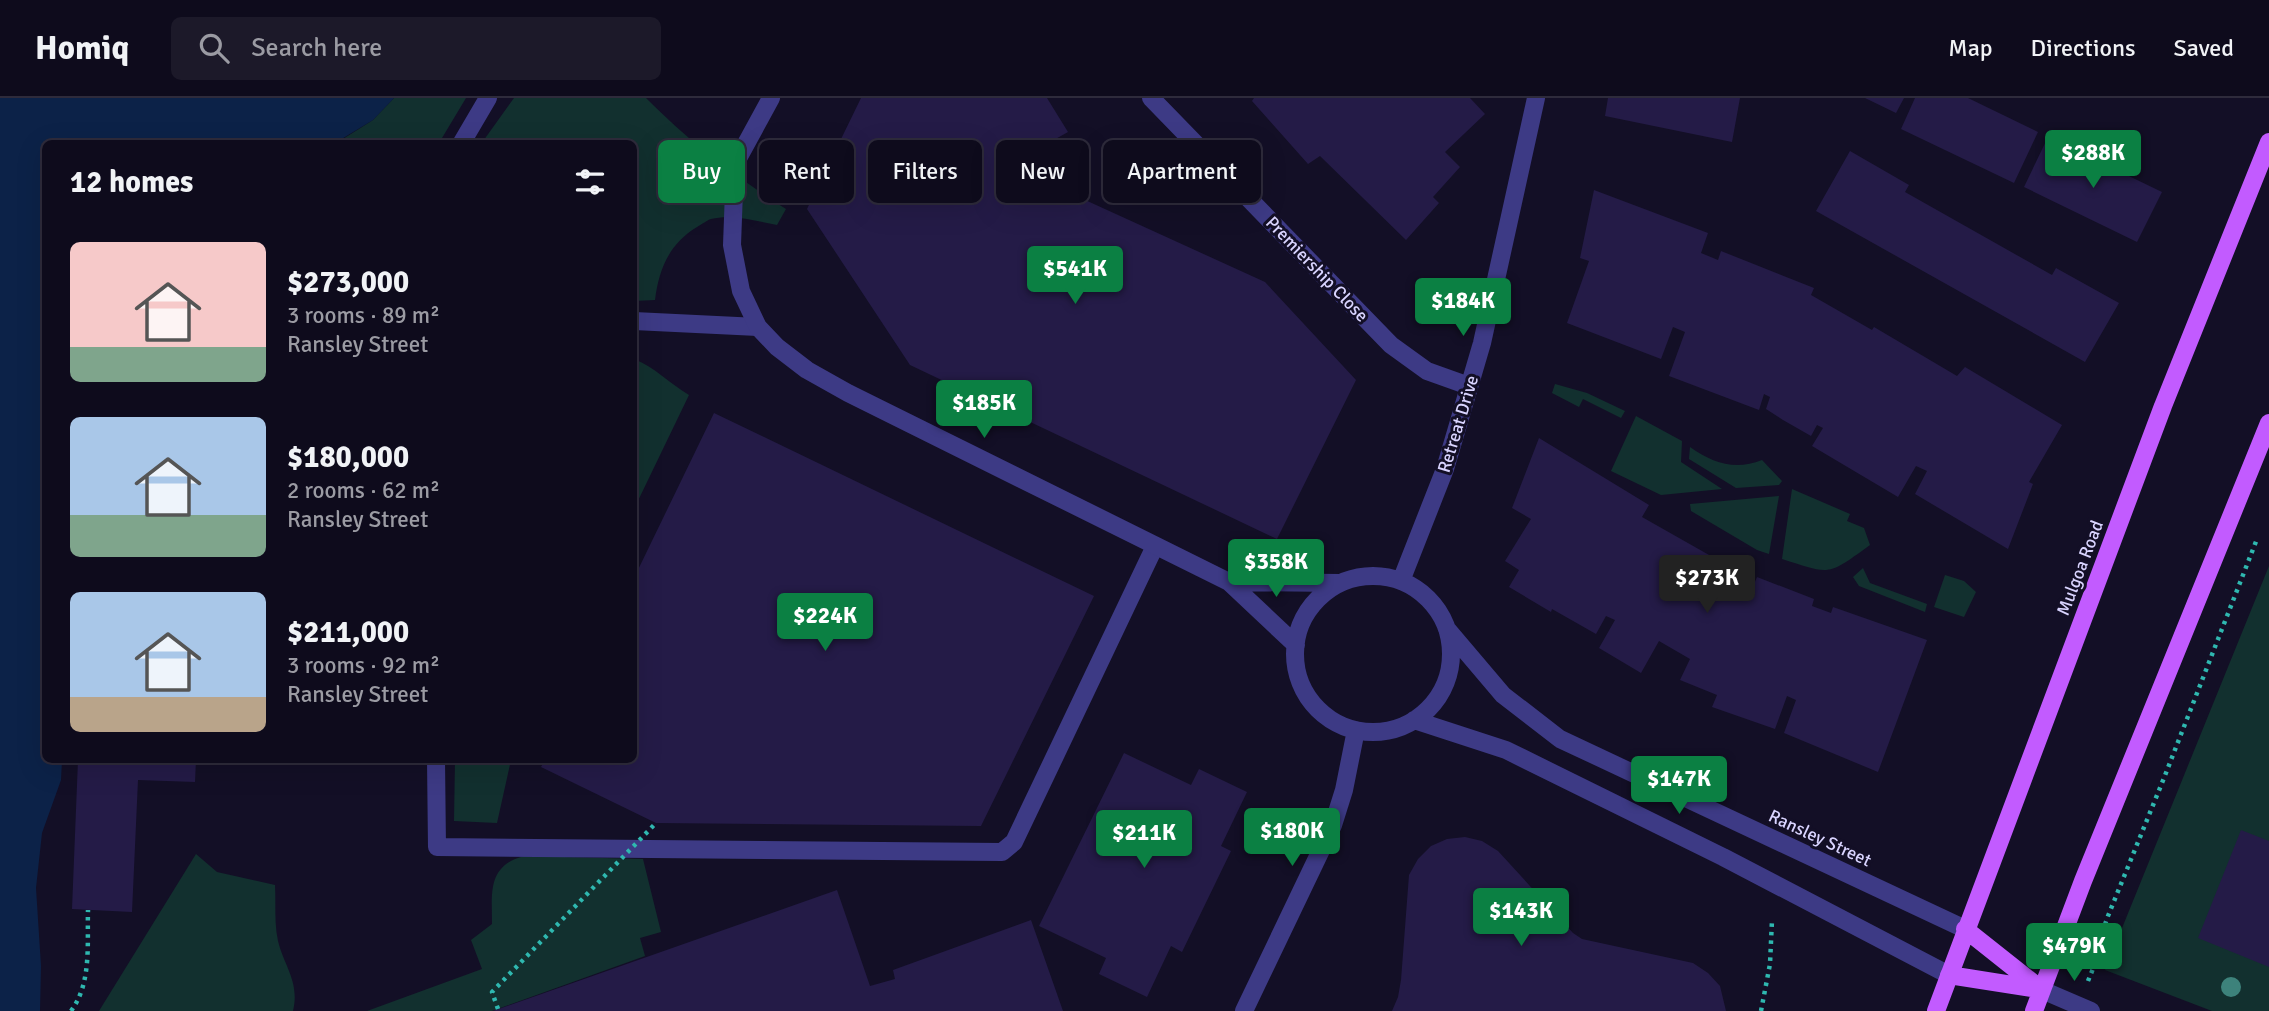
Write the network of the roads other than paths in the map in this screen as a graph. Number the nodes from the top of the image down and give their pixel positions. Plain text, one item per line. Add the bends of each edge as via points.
1 (488, 98) edge
2 (771, 98) edge
3 (1151, 98) edge
4 (1536, 98) edge
5 (463, 140) edge
6 (2269, 142) edge
7 (637, 321) edge
8 (758, 327) junction
9 (1469, 386) junction
10 (2269, 423) edge
11 (1154, 546) junction
12 (1401, 581) junction
13 (1229, 582) junction
14 (1340, 583) junction
15 (1447, 629) junction
16 (1296, 645) junction
17 (1414, 720) junction
18 (1356, 730) junction
19 (436, 763) edge
20 (1965, 929) junction
21 (1949, 975) junction
22 (2042, 990) junction
23 (1244, 1011) edge
24 (1936, 1011) edge
25 (2034, 1011) edge
26 (2091, 1011) edge

1 - 5 street
2 - 8 street via 735,164 732,245 741,291
3 - 9 street, Premiership Close via 1391,345 1427,371
4 - 9 street, Retreat Drive via 1491,310
6 - 20 main road, Mulgoa Road via 2163,406
7 - 8 street
8 - 11 street via 807,370 848,393
9 - 12 street, Retreat Drive via 1445,469
10 - 22 main road
11 - 13 street
11 - 19 street via 1014,842 1002,852 437,847
12 - 14 street via 1381,577
12 - 15 street via 1437,608
13 - 14 street
13 - 16 street
14 - 16 street via 1305,615
15 - 17 street via 1452,655 1447,681 1434,704
15 - 20 street, Ransley Street via 1503,695 1560,739
16 - 18 street via 1300,682 1309,698 1338,724
17 - 18 street via 1385,730
17 - 21 street, Ransley Street via 1506,750
18 - 23 street via 1333,825
20 - 21 main road, Mulgoa Road
20 - 22 main road, Ransley Street
21 - 22 main road, Ransley Street
21 - 24 main road, Mulgoa Road
22 - 25 main road
22 - 26 street, Ransley Street

